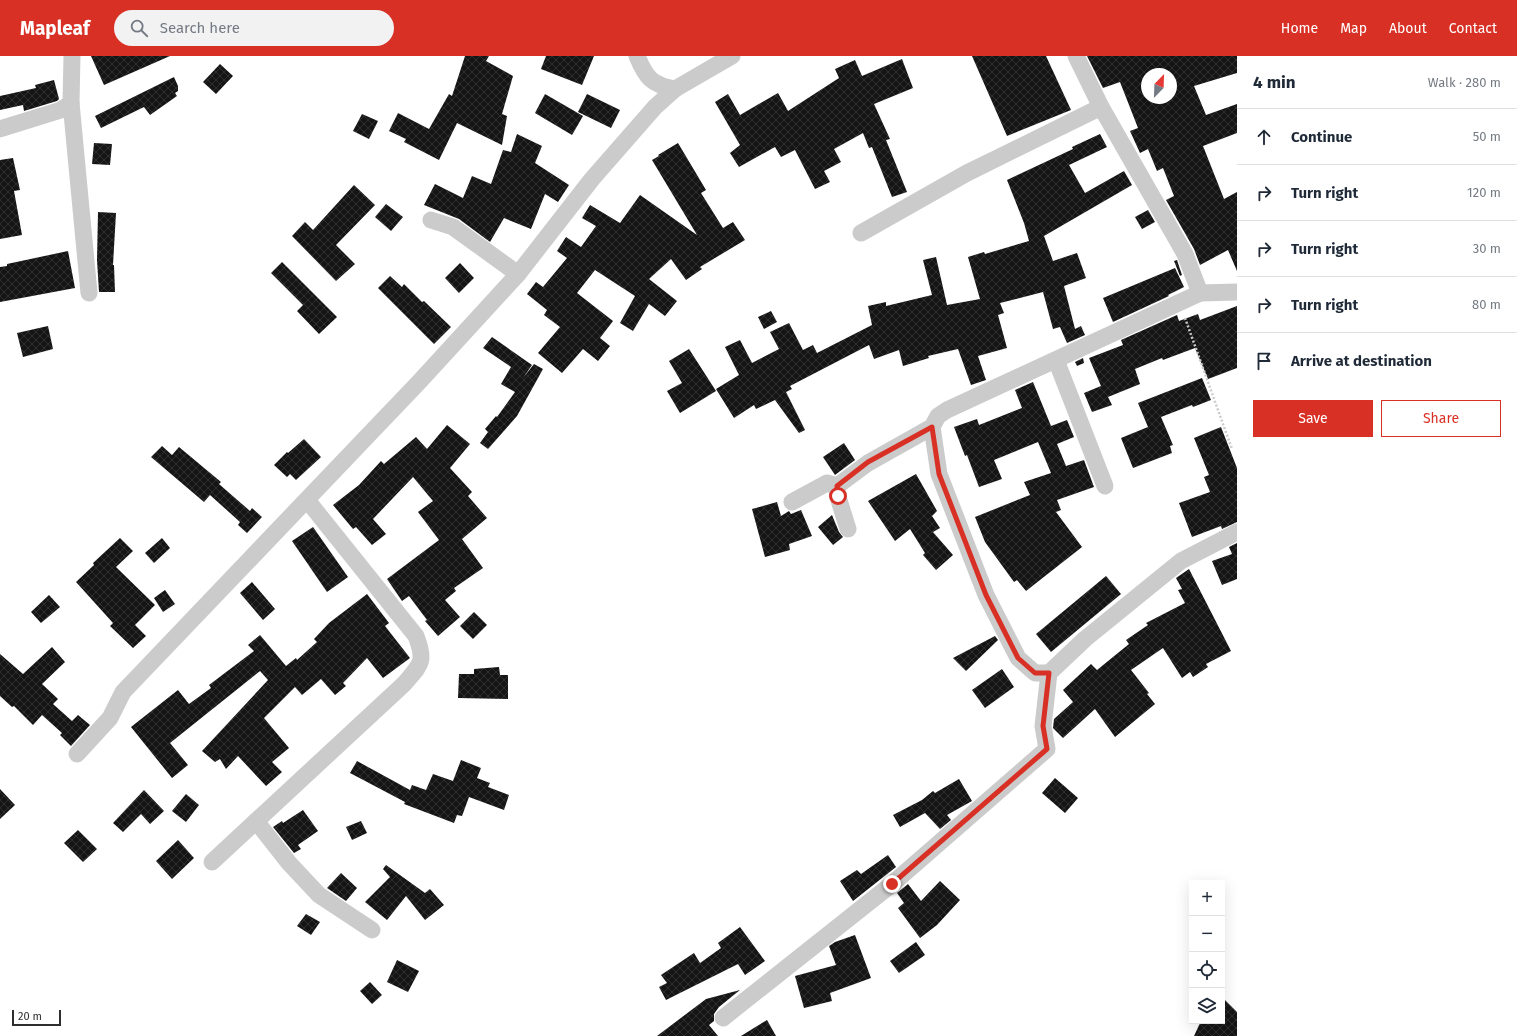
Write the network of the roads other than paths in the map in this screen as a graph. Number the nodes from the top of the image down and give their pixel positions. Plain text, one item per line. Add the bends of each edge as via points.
1 (72, 56) edge
2 (636, 56) edge
3 (732, 56) edge
4 (1076, 56) edge
5 (675, 89) junction
6 (71, 103) junction
7 (1101, 107) junction
8 (0, 128) edge
9 (431, 220) dead end
10 (861, 233) dead end
11 (518, 274) junction
12 (1237, 292) edge
13 (88, 293) dead end
14 (1200, 293) junction
15 (1056, 360) junction
16 (932, 427) junction
17 (837, 486) junction
18 (1105, 486) dead end
19 (306, 500) junction
20 (792, 502) dead end
21 (848, 529) dead end
22 (1237, 532) edge
23 (1049, 673) junction
24 (77, 754) dead end
25 (256, 821) junction
26 (212, 862) dead end
27 (372, 930) dead end
28 (723, 1018) dead end

1 - 6 street
2 - 5 street via 642,69 658,86
3 - 5 street
4 - 7 street
5 - 11 street via 655,107 592,179
6 - 8 street via 61,110
6 - 13 street
7 - 10 street via 967,173
7 - 14 street via 1185,254
9 - 11 street via 453,226
11 - 19 street
12 - 14 street
14 - 15 street
15 - 16 street via 946,410 938,416
15 - 18 street
16 - 17 street via 868,462
16 - 23 street via 939,474 986,595 1018,658 1035,673
17 - 20 street via 827,483
17 - 21 street
19 - 24 street via 123,692 110,718
19 - 25 street via 416,636 422,651 420,666 404,684
22 - 23 street via 1181,561 1085,639
23 - 28 street via 1043,726 1047,749 892,884
25 - 26 street
25 - 27 street via 289,863 319,895

